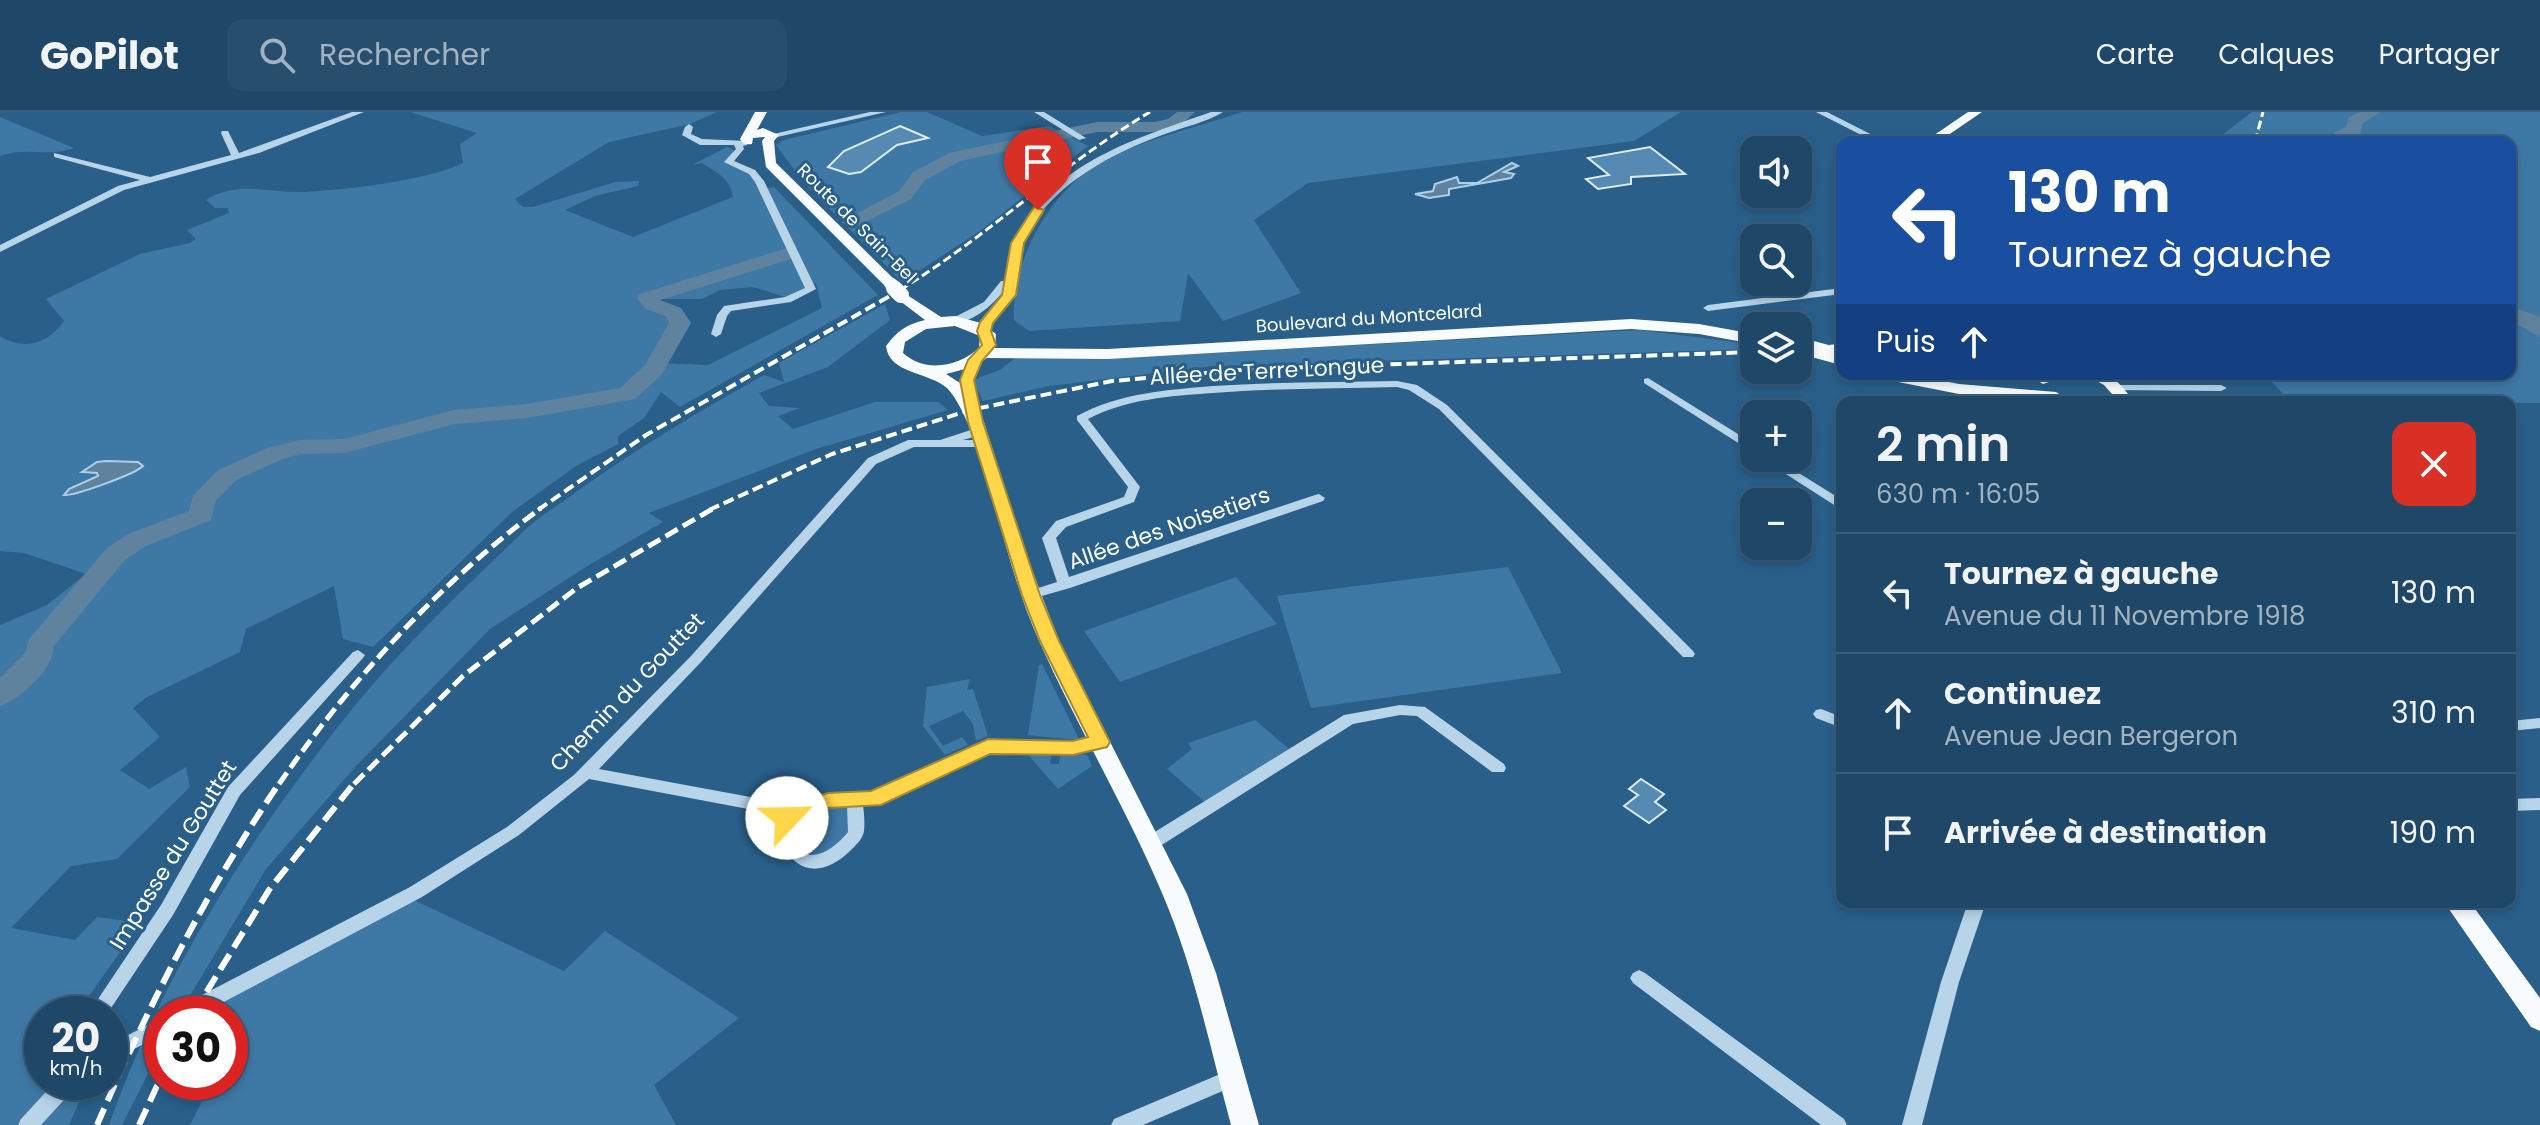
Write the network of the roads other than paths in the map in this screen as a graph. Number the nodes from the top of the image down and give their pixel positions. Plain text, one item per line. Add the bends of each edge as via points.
1 (360, 112) edge
2 (761, 112) edge
3 (768, 112) edge
4 (882, 112) edge
5 (1038, 112) edge
6 (1219, 112) edge
7 (1232, 112) edge
8 (1820, 112) edge
9 (1976, 112) edge
10 (689, 127) dead end
11 (225, 133) dead end
12 (1074, 134) dead end
13 (1870, 136) edge
14 (1939, 136) edge
15 (757, 139) junction
16 (1124, 148) junction
17 (57, 155) dead end
18 (236, 156) junction
19 (150, 180) junction
20 (0, 249) edge
21 (1013, 269) junction
22 (892, 292) junction
23 (1836, 292) edge
24 (1708, 308) dead end
25 (946, 322) junction
26 (907, 332) junction
27 (716, 334) dead end
28 (1740, 334) edge
29 (983, 345) junction
30 (1812, 350) edge
31 (1812, 354) edge
32 (1836, 359) edge
33 (1836, 360) edge
34 (927, 369) junction
35 (1913, 380) edge
36 (1951, 380) edge
37 (2019, 380) edge
38 (2045, 380) edge
39 (2099, 380) edge
40 (1648, 381) dead end
41 (2221, 388) dead end
42 (2117, 395) edge
43 (2031, 396) edge
44 (2058, 396) edge
45 (980, 432) junction
46 (1740, 440) edge
47 (1789, 472) edge
48 (1319, 498) dead end
49 (1836, 502) edge
50 (1065, 585) junction
51 (1031, 595) junction
52 (1688, 654) dead end
53 (358, 655) dead end
54 (1821, 714) dead end
55 (1836, 720) edge
56 (2540, 723) edge
57 (2516, 725) edge
58 (1100, 742) junction
59 (1498, 768) dead end
60 (586, 773) junction
61 (855, 800) junction
62 (2540, 804) edge
63 (2516, 805) edge
64 (790, 811) junction
65 (1151, 843) junction
66 (1975, 908) edge
67 (2460, 908) edge
68 (2468, 908) edge
69 (1639, 978) dead end
70 (109, 996) edge
71 (218, 996) edge
72 (2540, 1007) edge
73 (2540, 1019) edge
74 (1232, 1078) junction
75 (51, 1100) edge
76 (1914, 1124) edge
77 (28, 1125) edge
78 (1121, 1125) edge
79 (1245, 1125) edge
80 (1837, 1125) edge

1 - 18 street
2 - 15 main road
3 - 15 main road
4 - 15 street
5 - 12 street
6 - 16 street
7 - 16 street
8 - 13 street
9 - 14 main road
10 - 15 street via 689,139
11 - 18 street
15 - 22 main road, Route de Sain-Bel via 762,164
15 - 27 street via 728,162 752,172 759,181 811,289 787,300 728,308
16 - 21 street via 1084,169 1038,210 1021,234
17 - 19 street
18 - 19 street
19 - 20 street via 121,188
21 - 25 street via 1001,292 971,315
21 - 29 street via 1009,295 987,322
22 - 25 main road, Route de Sain-Bel
22 - 26 main road, Route de Sain-Bel
23 - 24 street
25 - 26 main road
25 - 29 main road, Route de Sain-Bel
26 - 34 main road via 894,346 895,355 910,366
28 - 29 main road, Boulevard du Montcelard via 1631,324 1108,354
29 - 34 main road via 953,368
29 - 45 main road via 967,380
30 - 32 main road, bridge
31 - 33 main road, bridge
34 - 45 main road via 954,386
35 - 43 main road
36 - 37 main road via 1986,385
38 - 44 main road
39 - 42 main road
40 - 46 street
41 - 42 street
45 - 51 main road
45 - 60 street, Chemin du Gouttet via 965,447 912,443 872,461 696,659
47 - 49 street
48 - 50 street, Allée des Noisetiers
50 - 51 street, Allée des Noisetiers
50 - 52 street, Allée de Terre Longue via 1049,538 1061,524 1130,499 1134,487 1081,418 1089,410 1140,398 1229,389 1397,384 1413,387 1443,407
51 - 58 main road
53 - 70 street, Impasse du Gouttet via 234,791 167,910
54 - 55 street
56 - 57 street
58 - 61 street via 1073,748 988,746 874,799
58 - 65 main road
59 - 65 street via 1420,711 1349,719
60 - 64 street
60 - 71 street, Chemin du Gouttet via 513,831 416,892
61 - 64 street via 828,800
61 - 64 street via 856,833 839,852 820,862 801,861 794,854 785,830
62 - 63 street
65 - 74 main road via 1188,925
66 - 76 street
67 - 73 main road
68 - 72 main road
69 - 80 street
74 - 78 street
74 - 79 main road
75 - 77 street

